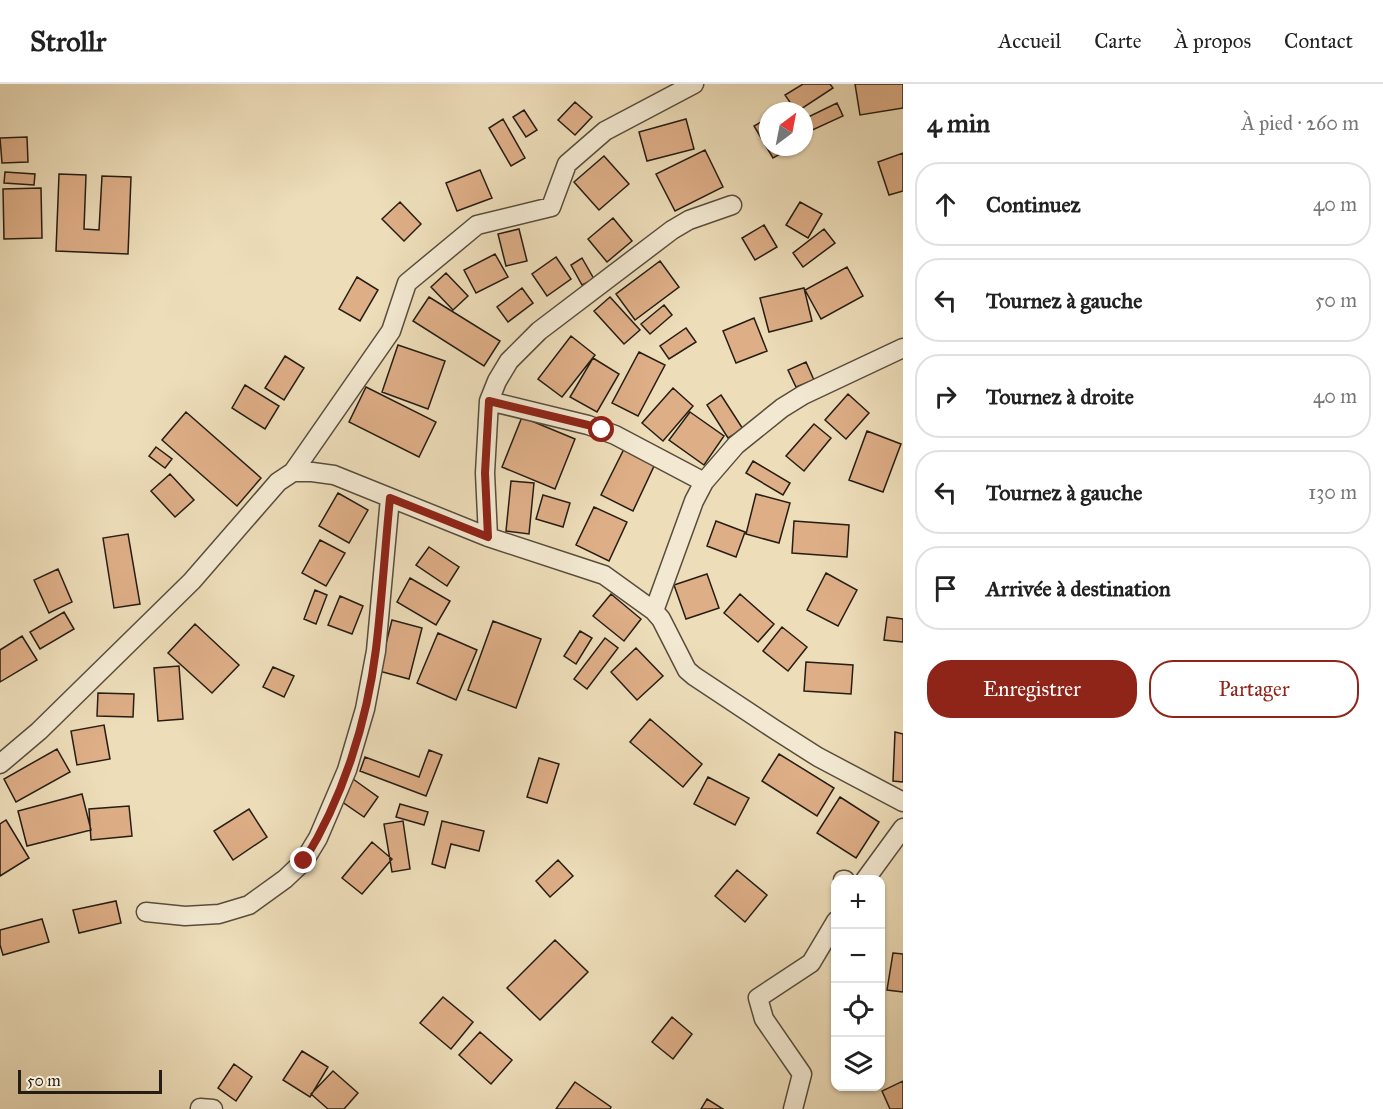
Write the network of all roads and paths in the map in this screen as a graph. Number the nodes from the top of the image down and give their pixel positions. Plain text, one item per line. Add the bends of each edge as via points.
1 (694, 84) edge
2 (732, 205) dead end
3 (903, 348) edge
4 (489, 401) junction
5 (293, 472) junction
6 (704, 482) junction
7 (390, 498) junction
8 (488, 537) junction
9 (654, 611) junction
10 (0, 764) edge
11 (903, 802) edge
12 (903, 828) edge
13 (868, 875) edge
14 (146, 912) dead end
15 (831, 929) edge
16 (793, 1109) edge

1 - 5 street via 605,132 567,164 551,207 477,225 407,283 391,331
2 - 4 street via 672,230 539,331 509,361
3 - 6 street via 782,408 736,445
4 - 6 street via 615,435
4 - 8 street via 485,473
5 - 7 street via 334,475
5 - 10 street via 278,482 166,608
6 - 9 street
7 - 8 street
7 - 14 street via 375,651 364,709 347,770 318,838 304,861 249,905 219,914
8 - 9 street via 604,575
9 - 11 street via 694,676 818,757
12 - 13 street
15 - 16 street via 811,963 758,998 764,1019 802,1074

